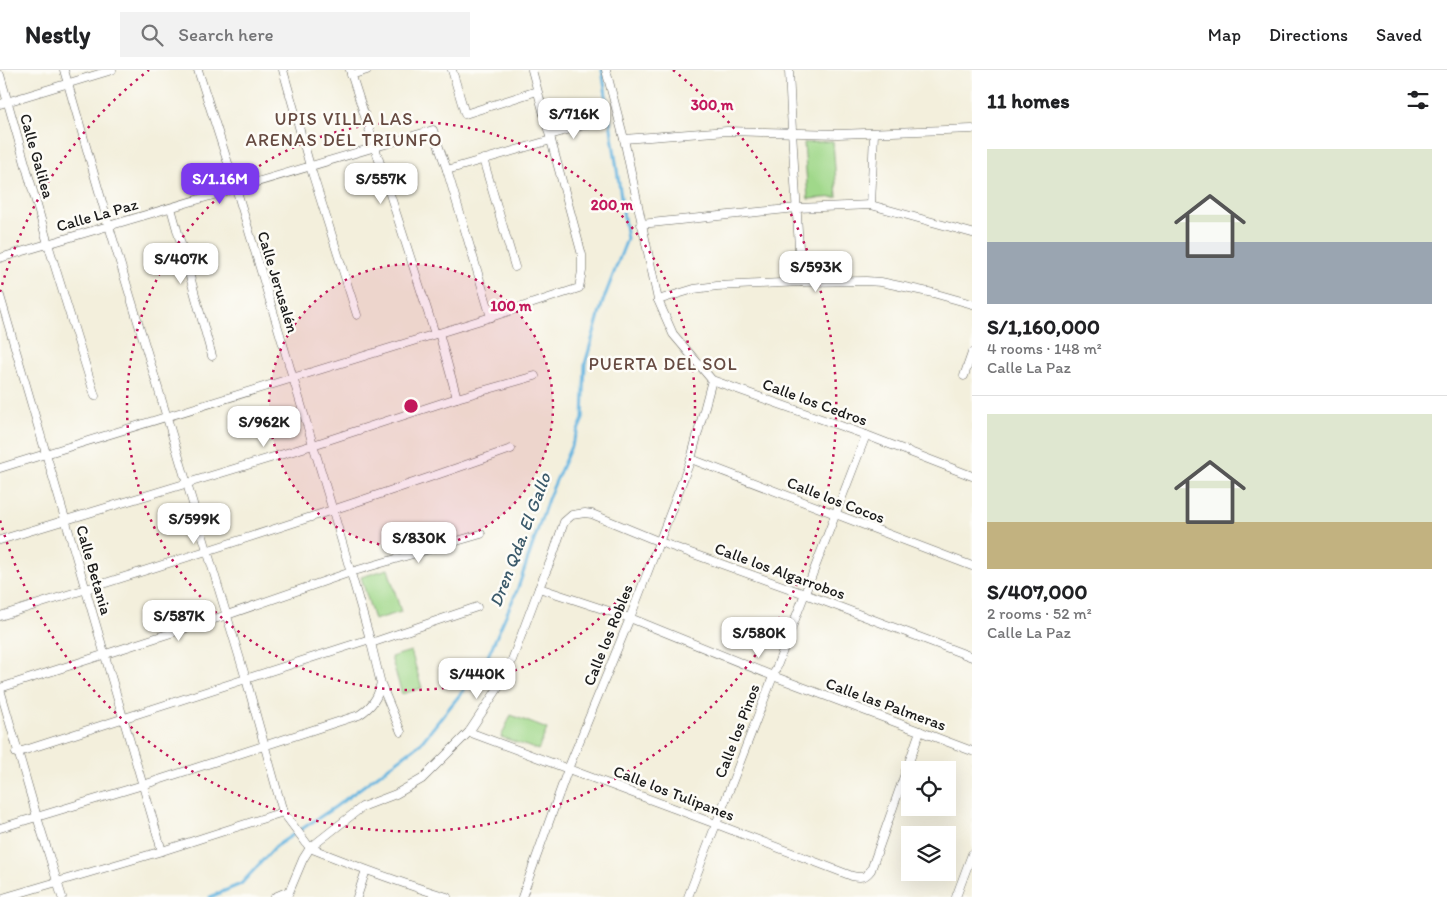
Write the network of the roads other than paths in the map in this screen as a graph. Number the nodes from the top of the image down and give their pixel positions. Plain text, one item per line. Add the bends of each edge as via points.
1 (64, 70) edge
2 (112, 70) edge
3 (198, 70) edge
4 (283, 70) edge
5 (367, 70) edge
6 (452, 70) edge
7 (532, 70) edge
8 (606, 70) edge
9 (789, 70) edge
10 (351, 72) edge
11 (0, 75) edge
12 (68, 84) junction
13 (537, 91) junction
14 (4, 103) edge
15 (591, 123) dead end
16 (972, 130) edge
17 (874, 133) junction
18 (792, 134) junction
19 (551, 138) junction
20 (624, 139) junction
21 (374, 148) junction
22 (483, 160) junction
23 (310, 166) junction
24 (447, 170) junction
25 (236, 188) junction
26 (871, 206) junction
27 (171, 208) junction
28 (797, 208) junction
29 (641, 224) junction
30 (109, 226) junction
31 (972, 233) edge
32 (48, 244) junction
33 (0, 258) edge
34 (515, 267) dead end
35 (801, 282) junction
36 (0, 296) edge
37 (658, 300) junction
38 (972, 304) edge
39 (356, 316) dead end
40 (491, 317) junction
41 (437, 333) junction
42 (972, 353) edge
43 (212, 356) dead end
44 (535, 376) dead end
45 (964, 376) dead end
46 (293, 378) junction
47 (712, 380) junction
48 (95, 396) dead end
49 (458, 398) junction
50 (167, 417) junction
51 (866, 435) junction
52 (313, 445) junction
53 (511, 450) dead end
54 (46, 454) junction
55 (691, 459) junction
56 (0, 468) edge
57 (972, 476) edge
58 (187, 483) junction
59 (333, 511) junction
60 (835, 514) junction
61 (65, 520) junction
62 (481, 534) dead end
63 (0, 540) edge
64 (660, 542) junction
65 (208, 552) junction
66 (972, 566) edge
67 (351, 572) junction
68 (539, 588) junction
69 (85, 589) junction
70 (805, 594) junction
71 (478, 607) dead end
72 (227, 615) junction
73 (0, 616) edge
74 (630, 618) junction
75 (371, 641) junction
76 (104, 653) junction
77 (972, 658) edge
78 (773, 676) junction
79 (246, 679) junction
80 (381, 684) junction
81 (0, 688) edge
82 (123, 719) junction
83 (920, 731) junction
84 (401, 732) dead end
85 (469, 732) junction
86 (265, 746) junction
87 (972, 751) edge
88 (17, 753) junction
89 (568, 769) junction
90 (143, 785) junction
91 (283, 812) junction
92 (37, 817) junction
93 (716, 824) junction
94 (0, 828) edge
95 (310, 848) junction
96 (162, 851) junction
97 (972, 854) edge
98 (366, 870) junction
99 (58, 881) junction
100 (416, 888) junction
101 (288, 894) edge
102 (6, 897) edge
103 (62, 897) edge
104 (275, 897) edge
105 (357, 897) edge
106 (414, 897) edge
107 (447, 897) edge
108 (522, 897) edge
109 (688, 897) edge
110 (956, 897) edge

1 - 12 street
2 - 12 street
3 - 25 street, Calle Jerusalén
4 - 23 street
5 - 10 street
6 - 13 street via 465,114
7 - 13 street
8 - 20 street
9 - 18 street
10 - 21 street
11 - 14 street, Calle Galilea
12 - 14 street
12 - 30 street
13 - 19 street
14 - 32 street, Calle Galilea
15 - 19 street
16 - 17 street
17 - 18 street
17 - 26 street
18 - 20 street via 727,131
18 - 28 street
19 - 22 street
19 - 40 street via 582,255 579,288
20 - 29 street
21 - 23 street, Calle La Paz
21 - 24 street, Calle La Paz via 433,130
21 - 41 street
22 - 24 street
22 - 34 street
23 - 25 street, Calle La Paz
23 - 39 street
24 - 40 street
25 - 27 street, Calle La Paz
25 - 46 street, Calle Jerusalén
26 - 28 street
26 - 31 street
27 - 30 street, Calle La Paz
27 - 43 street
28 - 29 street
28 - 35 street
29 - 37 street
30 - 32 street, Calle La Paz
30 - 50 street
32 - 33 street, Calle La Paz
32 - 48 street, Calle Galilea
35 - 37 street via 717,286
35 - 38 street via 881,282
36 - 54 street, Calle Betania
37 - 47 street via 673,334
40 - 41 street
41 - 46 street
41 - 49 street
42 - 45 street
44 - 49 street
46 - 50 street
46 - 52 street, Calle Jerusalén
47 - 51 street, Calle los Cedros
47 - 55 street, Calle los Robles
49 - 52 street
50 - 54 street
50 - 58 street
51 - 57 street, Calle los Cedros
51 - 60 street, Calle los Pinos
52 - 58 street
52 - 59 street, Calle Jerusalén
53 - 59 street
54 - 56 street
54 - 61 street, Calle Betania
55 - 60 street, Calle los Cocos
55 - 64 street, Calle los Robles
58 - 61 street
58 - 65 street
59 - 65 street
59 - 67 street, Calle Jerusalén
60 - 66 street, Calle los Cocos
60 - 70 street, Calle los Pinos
61 - 63 street
61 - 69 street, Calle Betania
62 - 67 street
64 - 68 street, Calle los Algarrobos via 592,514 572,514 564,522
64 - 70 street, Calle los Algarrobos
64 - 74 street, Calle los Robles
65 - 69 street
65 - 72 street
67 - 72 street
67 - 75 street, Calle Jerusalén
68 - 74 street, Calle las Palmeras
68 - 85 street via 506,676
69 - 73 street
69 - 76 street, Calle Betania
70 - 77 street, Calle los Algarrobos
70 - 78 street, Calle los Pinos
71 - 75 street
72 - 76 street
72 - 79 street
74 - 78 street, Calle las Palmeras
74 - 89 street, Calle los Robles
75 - 79 street
75 - 80 street, Calle Jerusalén
76 - 81 street
76 - 82 street, Calle Betania
78 - 83 street, Calle las Palmeras
78 - 93 street, Calle los Pinos
79 - 82 street
79 - 86 street
80 - 84 street, Calle Jerusalén
80 - 86 street via 373,703 358,715
81 - 88 street
82 - 88 street
82 - 90 street, Calle Betania
83 - 87 street, Calle las Palmeras
83 - 93 street, Calle los Tulipanes via 871,870 864,877 852,876
85 - 89 street, Calle los Tulipanes
85 - 95 street via 422,779 396,794 362,807
86 - 90 street
86 - 91 street
88 - 92 street
89 - 93 street, Calle los Tulipanes
89 - 108 street, Calle los Robles
90 - 92 street
90 - 96 street, Calle Betania
91 - 95 street
91 - 96 street
92 - 94 street
92 - 99 street
93 - 109 street, Calle los Pinos
95 - 98 street
95 - 101 street
96 - 99 street
97 - 110 street
98 - 100 street
98 - 105 street
99 - 102 street
99 - 103 street
100 - 106 street
100 - 107 street
101 - 104 street

